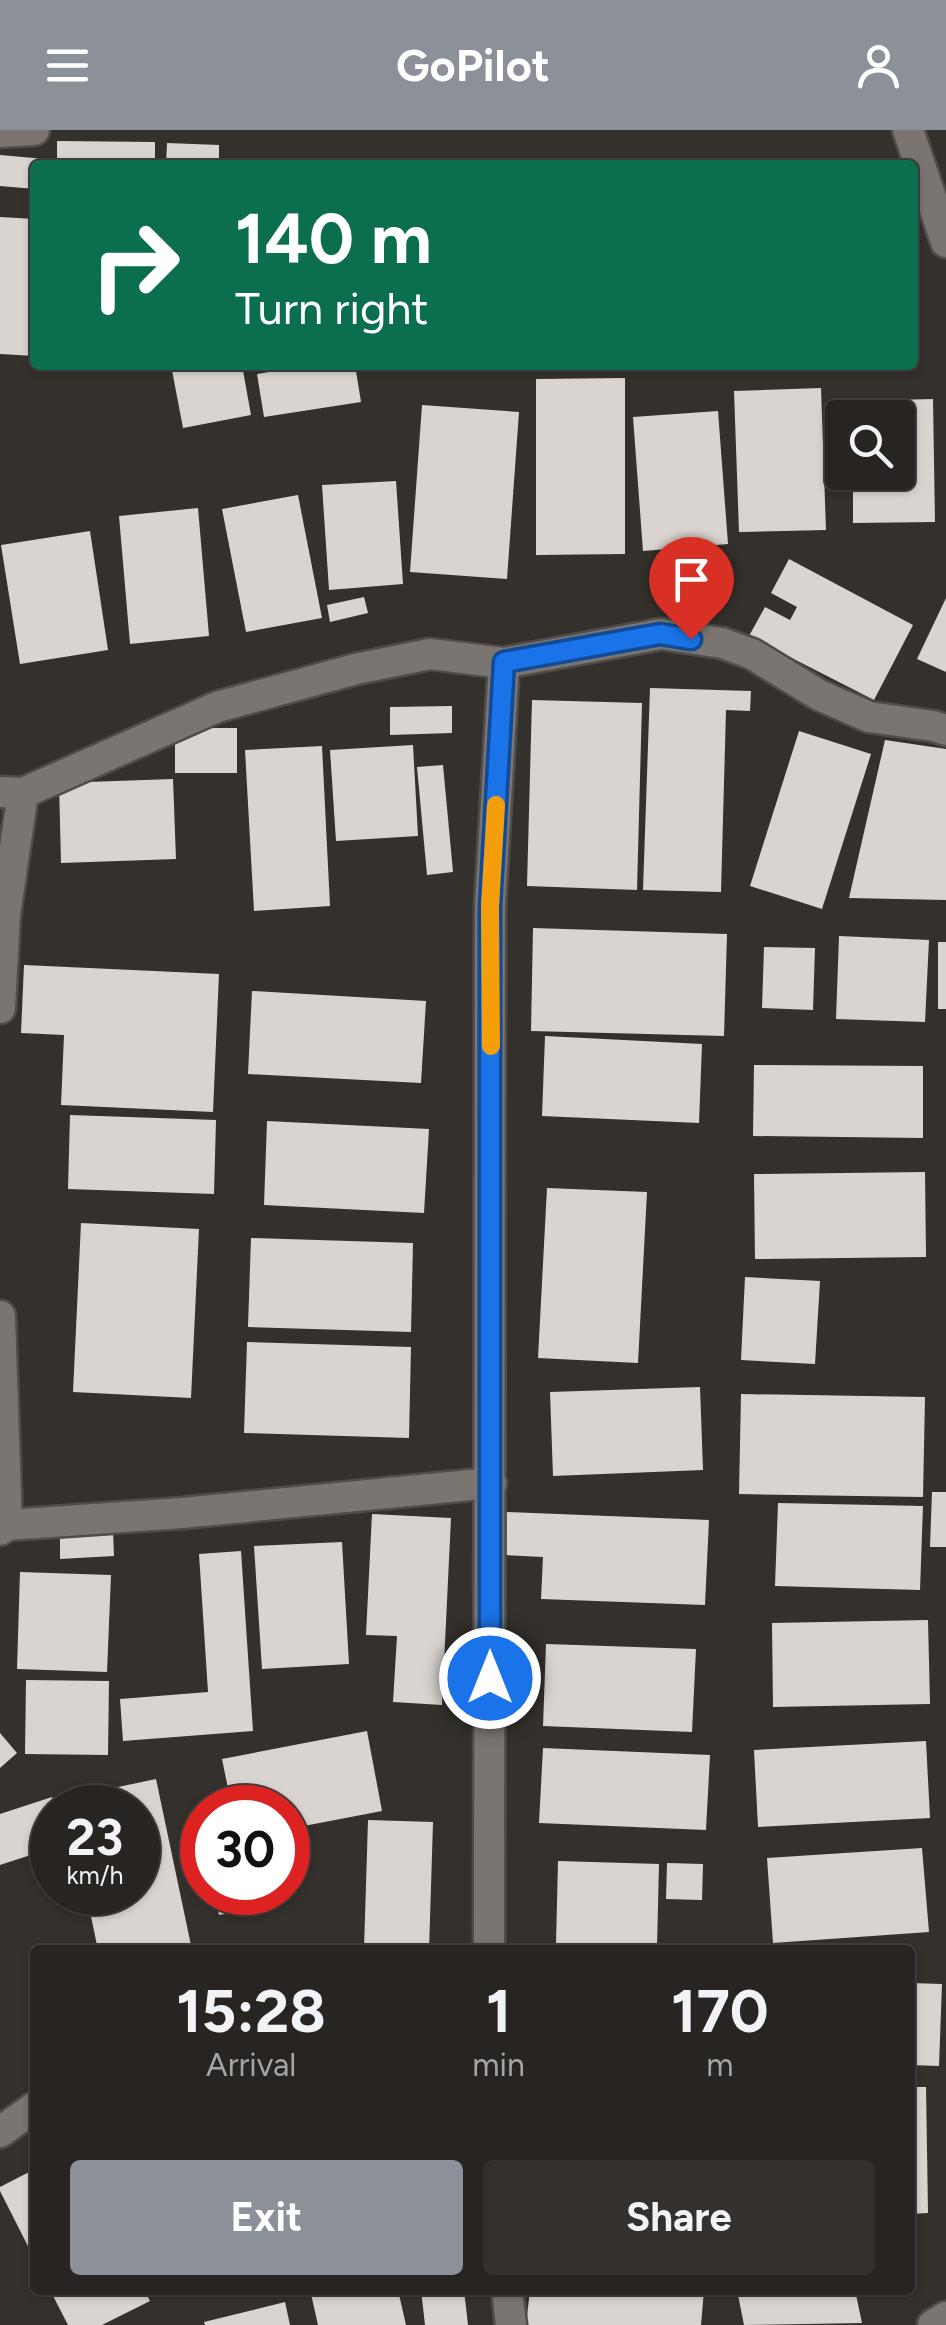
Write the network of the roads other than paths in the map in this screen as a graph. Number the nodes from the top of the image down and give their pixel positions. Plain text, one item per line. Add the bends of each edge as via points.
1 (34, 130) edge
2 (908, 130) edge
3 (0, 132) edge
4 (946, 242) edge
5 (504, 662) junction
6 (946, 730) edge
7 (12, 792) edge
8 (0, 1008) edge
9 (0, 1316) edge
10 (491, 1484) junction
11 (4, 1527) edge
12 (489, 1945) edge
13 (30, 2111) edge
14 (0, 2132) edge
15 (508, 2295) edge
16 (946, 2317) edge
17 (511, 2325) edge
18 (933, 2325) edge

1 - 3 street
2 - 4 street
5 - 6 street via 660,634 752,654 868,717
5 - 7 street via 430,654 356,669 217,707
5 - 10 street via 490,906
7 - 8 street
9 - 11 street
10 - 11 street
10 - 12 street
13 - 14 street
15 - 17 street
16 - 18 street

